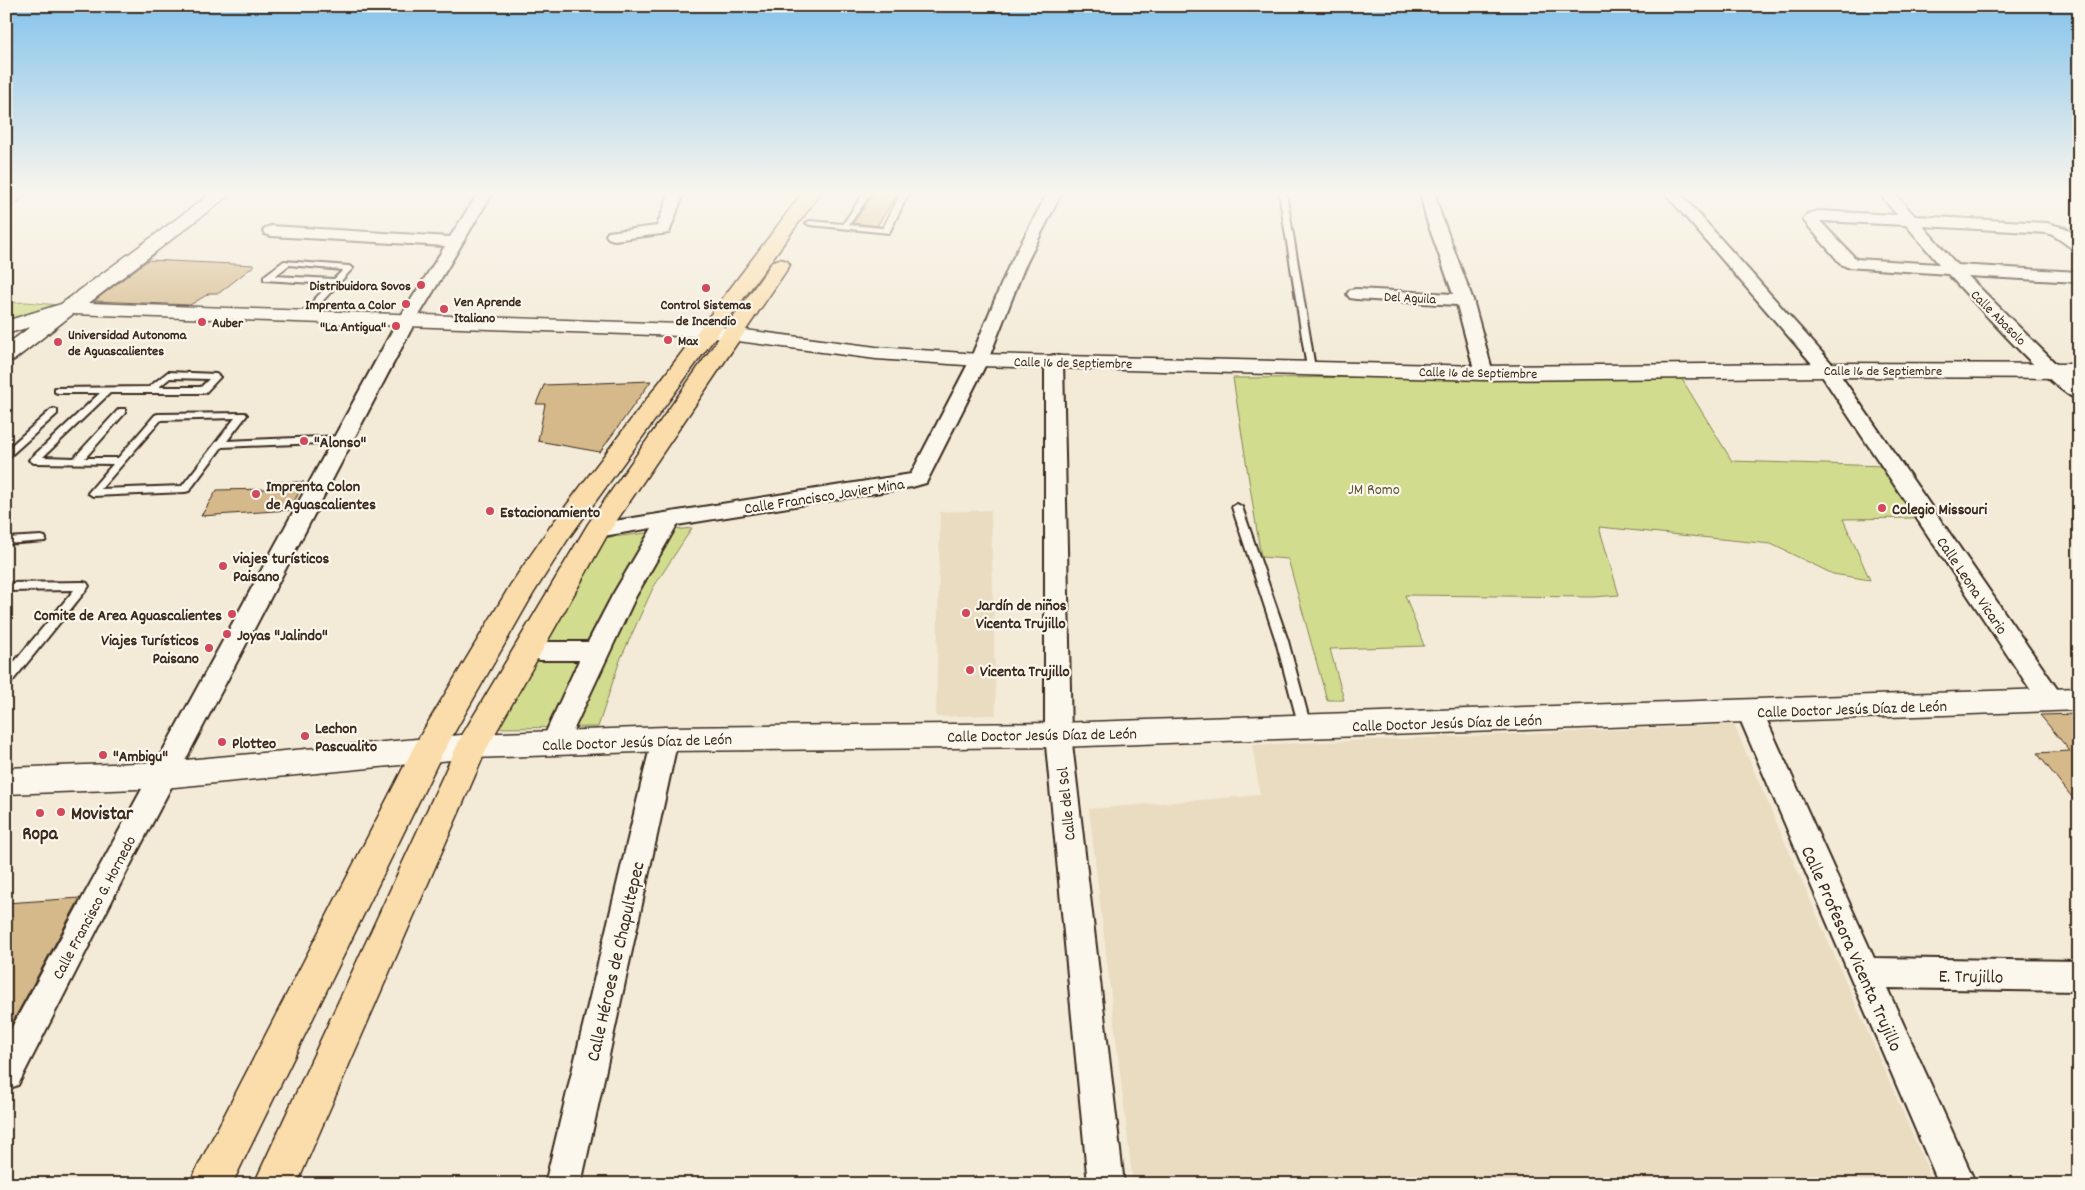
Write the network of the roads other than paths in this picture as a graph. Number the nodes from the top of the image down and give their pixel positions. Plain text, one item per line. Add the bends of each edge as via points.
1 (150, 248) edge
2 (453, 248) edge
3 (782, 248) edge
4 (792, 248) edge
5 (1027, 248) edge
6 (1291, 248) edge
7 (1445, 248) edge
8 (1720, 248) edge
9 (1835, 248) edge
10 (1933, 248) edge
11 (1952, 269) junction
12 (2079, 277) edge
13 (336, 282) junction
14 (1356, 294) dead end
15 (1464, 300) junction
16 (70, 308) junction
17 (302, 318) junction
18 (406, 322) junction
19 (6, 328) edge
20 (719, 332) junction
21 (6, 355) edge
22 (979, 360) junction
23 (1054, 361) junction
24 (1311, 368) junction
25 (1827, 370) junction
26 (2052, 371) junction
27 (2079, 371) edge
28 (1484, 373) junction
29 (58, 390) dead end
30 (108, 390) junction
31 (151, 390) junction
32 (2079, 394) edge
33 (122, 411) dead end
34 (54, 412) dead end
35 (344, 439) junction
36 (221, 444) junction
37 (6, 455) edge
38 (77, 460) junction
39 (121, 461) junction
40 (1237, 507) dead end
41 (669, 519) junction
42 (597, 530) junction
43 (41, 539) dead end
44 (6, 541) edge
45 (6, 588) edge
46 (596, 650) junction
47 (540, 651) dead end
48 (6, 681) edge
49 (2065, 699) edge
50 (1750, 712) junction
51 (1305, 727) junction
52 (1058, 735) junction
53 (665, 739) junction
54 (554, 743) junction
55 (472, 746) junction
56 (428, 750) junction
57 (164, 775) junction
58 (6, 781) edge
59 (1864, 973) junction
60 (2079, 976) edge
61 (6, 1073) edge
62 (210, 1184) edge
63 (275, 1184) edge
64 (563, 1184) edge
65 (1106, 1184) edge
66 (1958, 1184) edge

1 - 16 street
2 - 18 street, Calle Francisco G. Hornedo
3 - 20 main road
4 - 20 main road
5 - 22 street
6 - 24 lane
7 - 15 street
8 - 25 street, Calle Leona Vicario
9 - 11 street via 1853,264
10 - 11 street, Calle Abasolo
11 - 12 street
11 - 26 street, Calle Abasolo
13 - 13 lane via 349,268 287,263 267,278
13 - 17 lane
14 - 15 street, Del Aguila
15 - 28 street
16 - 17 street, Calle 16 de Septiembre
16 - 19 street
16 - 21 street
17 - 18 street, Calle 16 de Septiembre
18 - 20 street, Calle 16 de Septiembre
18 - 35 street, Calle Francisco G. Hornedo
20 - 22 street, Calle 16 de Septiembre via 876,353
20 - 42 main road
20 - 56 main road via 559,533 521,591
22 - 23 street, Calle 16 de Septiembre
22 - 41 street, Calle Francisco Javier Mina via 919,478
23 - 24 street, Calle 16 de Septiembre
23 - 52 street, Calle del Sol
24 - 28 street, Calle 16 de Septiembre
25 - 26 street, Calle 16 de Septiembre
25 - 28 street, Calle 16 de Septiembre
25 - 49 street, Calle Leona Vicario
26 - 27 street, Calle 16 de Septiembre
26 - 32 street, Calle Abasolo
29 - 30 lane
30 - 31 lane
30 - 38 lane via 34,460
31 - 31 lane via 203,390 216,376 168,375
33 - 38 lane
34 - 37 lane
35 - 36 lane
35 - 57 street, Calle Francisco G. Hornedo
36 - 39 lane via 242,415 158,417
36 - 39 lane via 185,489 93,492
38 - 39 lane
40 - 51 lane via 1282,641
41 - 42 street, Calle Francisco Javier Mina
41 - 46 street
42 - 55 main road
43 - 44 lane
45 - 48 lane via 83,586
46 - 47 street
46 - 54 street
49 - 50 street, Calle Doctor Jesús Díaz de León
50 - 51 street, Calle Doctor Jesús Díaz de León
50 - 59 street, Calle Profesora Vicenta Trujillo
51 - 52 street, Calle Doctor Jesús Díaz de León
52 - 53 street, Calle Doctor Jesús Díaz de León
52 - 65 street, Calle del Sol
53 - 54 street, Calle Doctor Jesús Díaz de León
53 - 64 street, Calle Héroes de Chapultepec
54 - 55 street, Calle Doctor Jesús Díaz de León
55 - 56 street, Calle Doctor Jesús Díaz de León
55 - 63 main road
56 - 57 street, Calle Doctor Jesús Díaz de León
56 - 62 main road
57 - 58 street, Calle Doctor Jesús Díaz de León
57 - 61 street, Calle Francisco G. Hornedo
59 - 60 street, E. Trujillo
59 - 66 street, Calle Profesora Vicenta Trujillo

